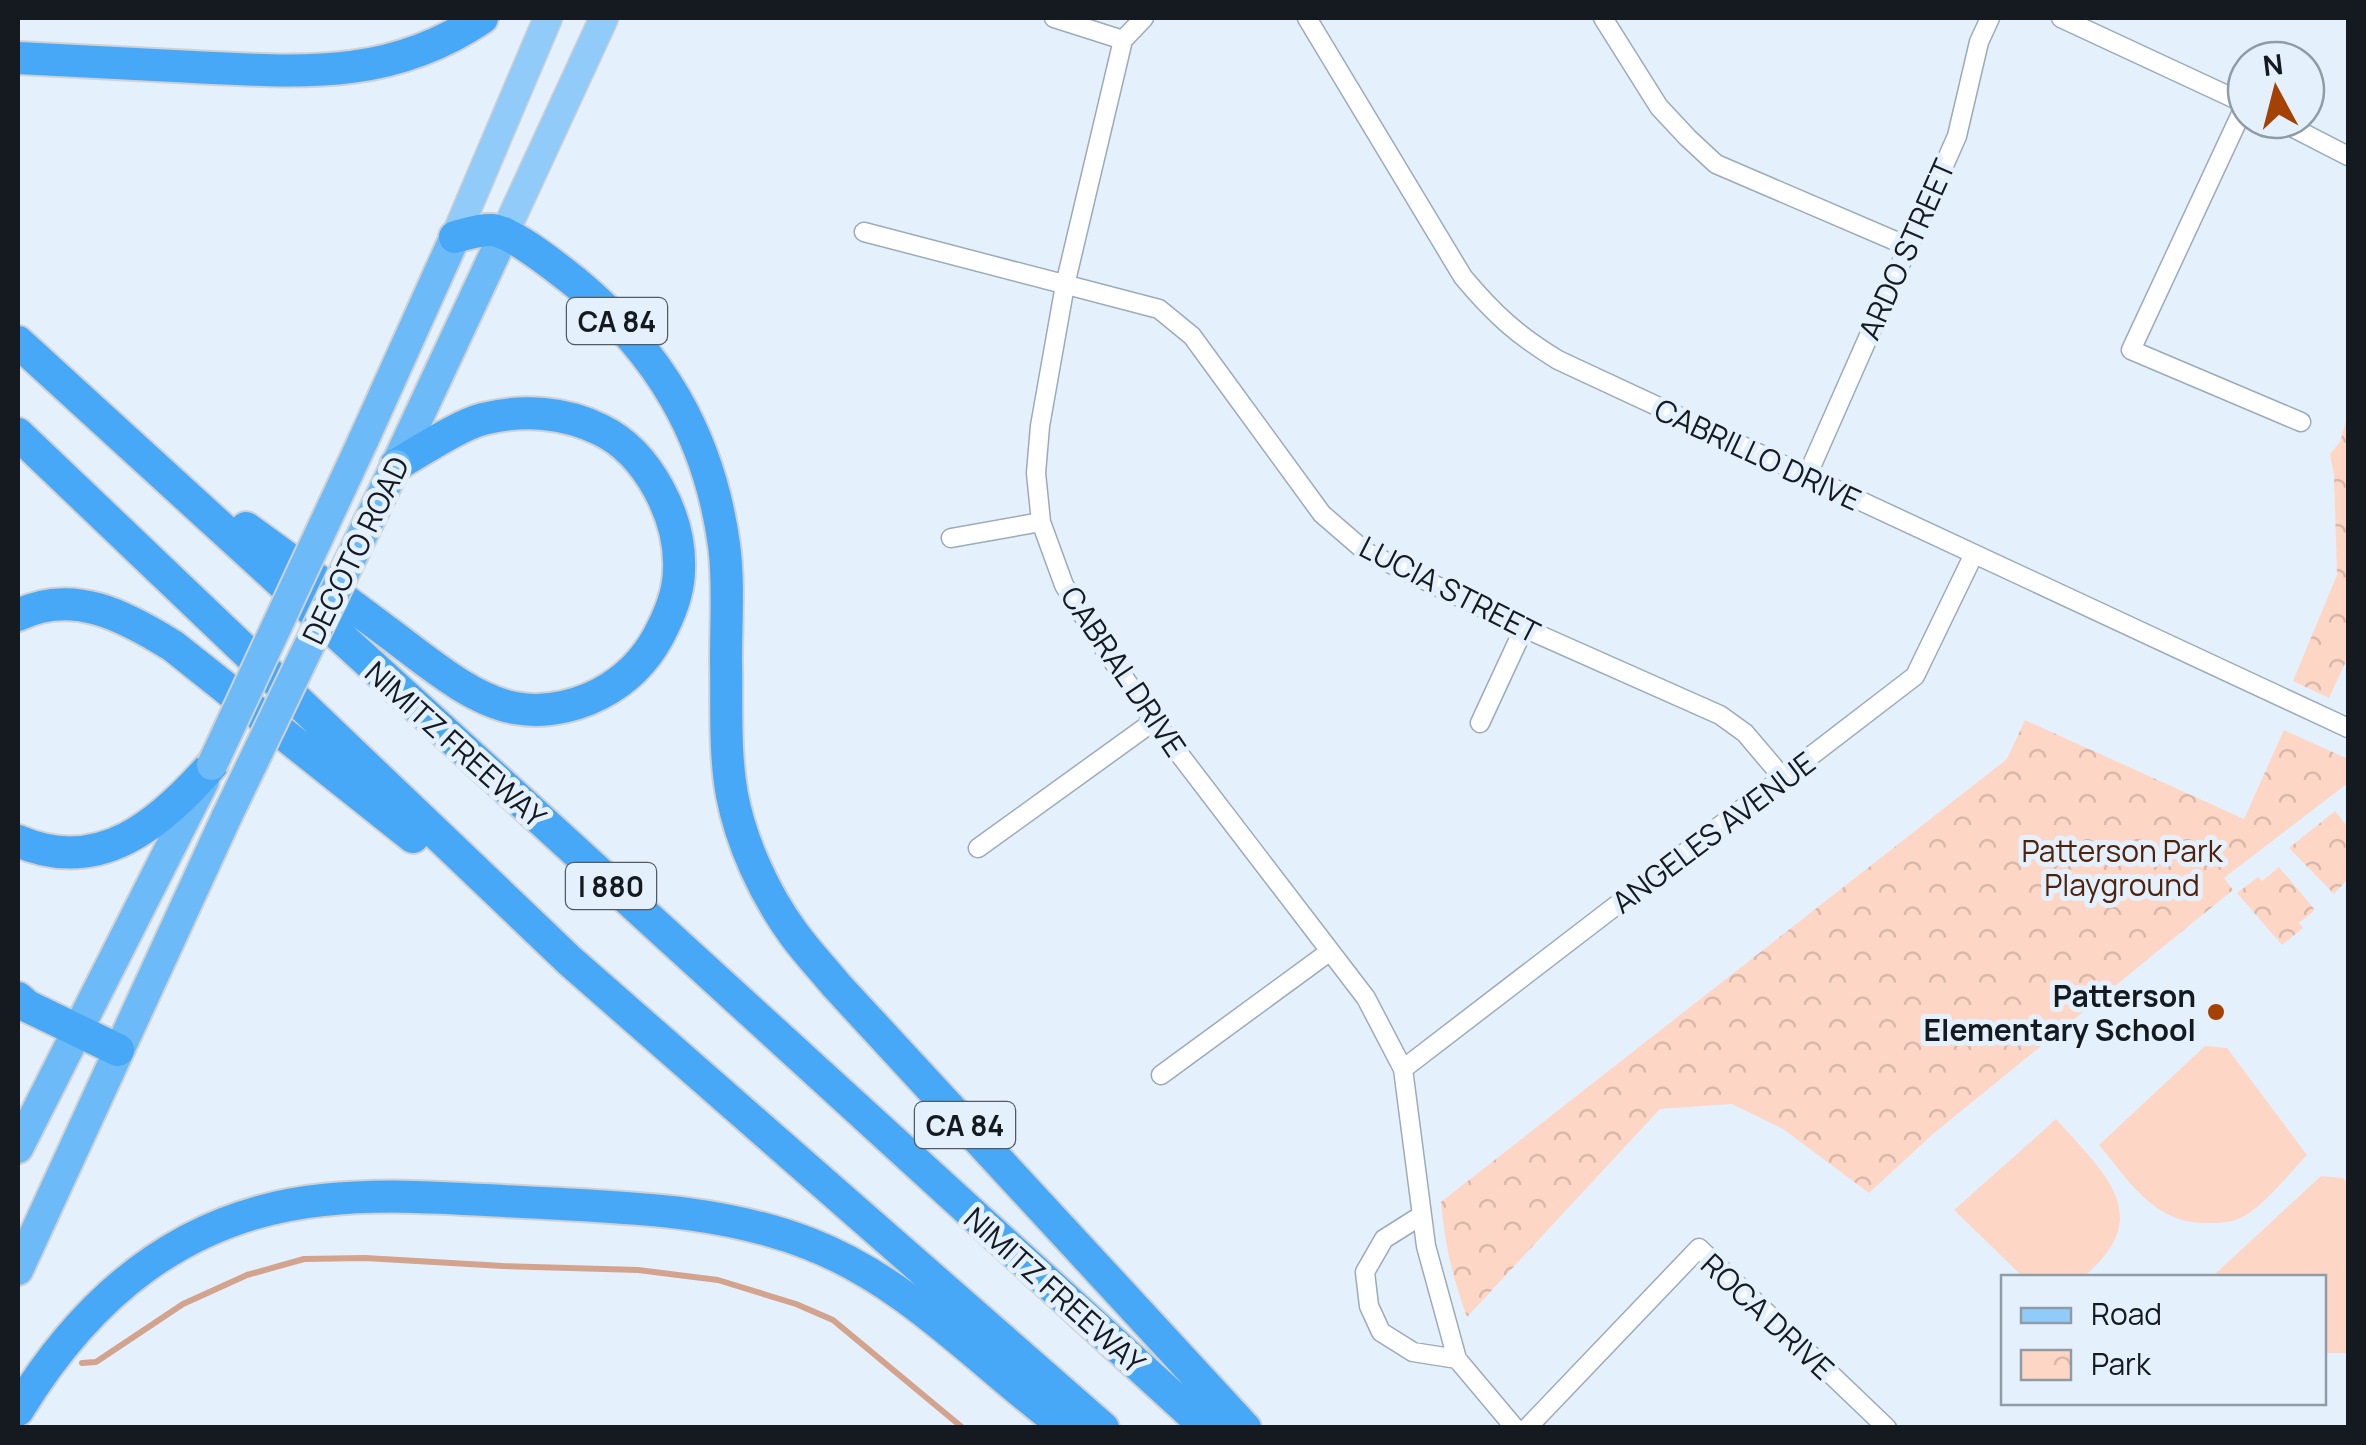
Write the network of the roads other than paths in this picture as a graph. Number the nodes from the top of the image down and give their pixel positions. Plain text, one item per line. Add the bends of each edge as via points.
1 (482, 18) edge
2 (548, 18) edge
3 (604, 18) edge
4 (1054, 18) edge
5 (1144, 18) edge
6 (1307, 18) edge
7 (1603, 18) edge
8 (1990, 18) edge
9 (2061, 18) edge
10 (1123, 40) junction
11 (18, 58) edge
12 (2226, 95) edge
13 (2229, 140) edge
14 (2317, 140) edge
15 (2348, 156) edge
16 (505, 232) junction
17 (864, 232) dead end
18 (455, 237) junction
19 (1907, 246) junction
20 (1065, 285) junction
21 (18, 342) edge
22 (2301, 422) dead end
23 (110, 428) junction
24 (18, 434) edge
25 (396, 465) junction
26 (1806, 476) junction
27 (1041, 522) junction
28 (952, 538) dead end
29 (1974, 554) junction
30 (18, 615) edge
31 (1524, 628) junction
32 (1154, 721) junction
33 (1480, 723) dead end
34 (2348, 728) edge
35 (212, 765) junction
36 (1784, 779) junction
37 (18, 841) edge
38 (978, 848) dead end
39 (1329, 952) junction
40 (570, 961) junction
41 (18, 998) edge
42 (76, 1032) junction
43 (118, 1050) junction
44 (1402, 1069) junction
45 (1161, 1075) dead end
46 (18, 1148) edge
47 (1422, 1215) junction
48 (18, 1270) edge
49 (1457, 1359) junction
50 (18, 1410) edge
51 (1067, 1428) edge
52 (1102, 1428) edge
53 (1206, 1428) edge
54 (1244, 1428) edge
55 (1515, 1428) edge
56 (1527, 1428) edge
57 (1887, 1428) edge

1 - 11 highway via 406,56 302,72
2 - 18 main road, DECOTO ROAD
3 - 16 main road, DECOTO ROAD
4 - 10 street
5 - 10 street
6 - 26 street, CABRILLO DRIVE via 1463,277 1492,311 1558,360
7 - 19 street via 1659,107 1716,164
8 - 19 street, ARDO STREET via 1957,136
9 - 12 street
10 - 20 street, CABRAL DRIVE
13 - 22 street via 2131,350
14 - 15 street
16 - 18 highway
16 - 25 highway, DECOTO ROAD
16 - 54 highway, CA 84 via 600,303 633,337 678,401 705,460 725,548 732,794 745,841 791,931
17 - 20 street, LUCIA STREET
18 - 35 highway, DECOTO ROAD, bridge
19 - 26 street, ARDO STREET
20 - 27 street, CABRAL DRIVE via 1040,426
20 - 31 street, LUCIA STREET via 1159,309 1192,336 1322,514 1366,552
21 - 23 highway, NIMITZ FREEWAY / I 880
23 - 25 highway via 477,694 516,708 560,708 628,677 654,646 680,569 676,530 660,490 636,457 604,432 565,416 522,412 480,420
23 - 53 highway, NIMITZ FREEWAY / I 880
24 - 40 highway, I 880
25 - 43 highway, DECOTO ROAD, bridge
26 - 29 street, CABRILLO DRIVE
27 - 28 street
27 - 32 street, CABRAL DRIVE via 1064,586
29 - 34 street, CABRILLO DRIVE
29 - 36 street, ANGELES AVENUE via 1915,676
30 - 40 highway via 59,603 99,607 150,631
31 - 33 street
31 - 36 street, LUCIA STREET via 1720,715
32 - 38 street
32 - 39 street, CABRAL DRIVE
35 - 37 highway via 182,800 119,844 80,853 37,850
35 - 42 highway, DECOTO ROAD
36 - 44 street, ANGELES AVENUE
39 - 44 street, CABRAL DRIVE via 1366,998
39 - 45 street
40 - 52 highway, I 880
41 - 42 highway
42 - 43 highway
42 - 46 highway, DECOTO ROAD
43 - 48 highway, DECOTO ROAD
44 - 47 street, CABRAL DRIVE
47 - 49 street, CABRAL DRIVE
47 - 49 street via 1384,1239 1365,1272 1369,1306 1381,1332 1413,1352
49 - 55 street, CABRAL DRIVE
50 - 51 highway via 71,1333 154,1260 266,1209 394,1196 666,1209 738,1221 811,1244 879,1278
56 - 57 street, ROCA DRIVE via 1699,1248

